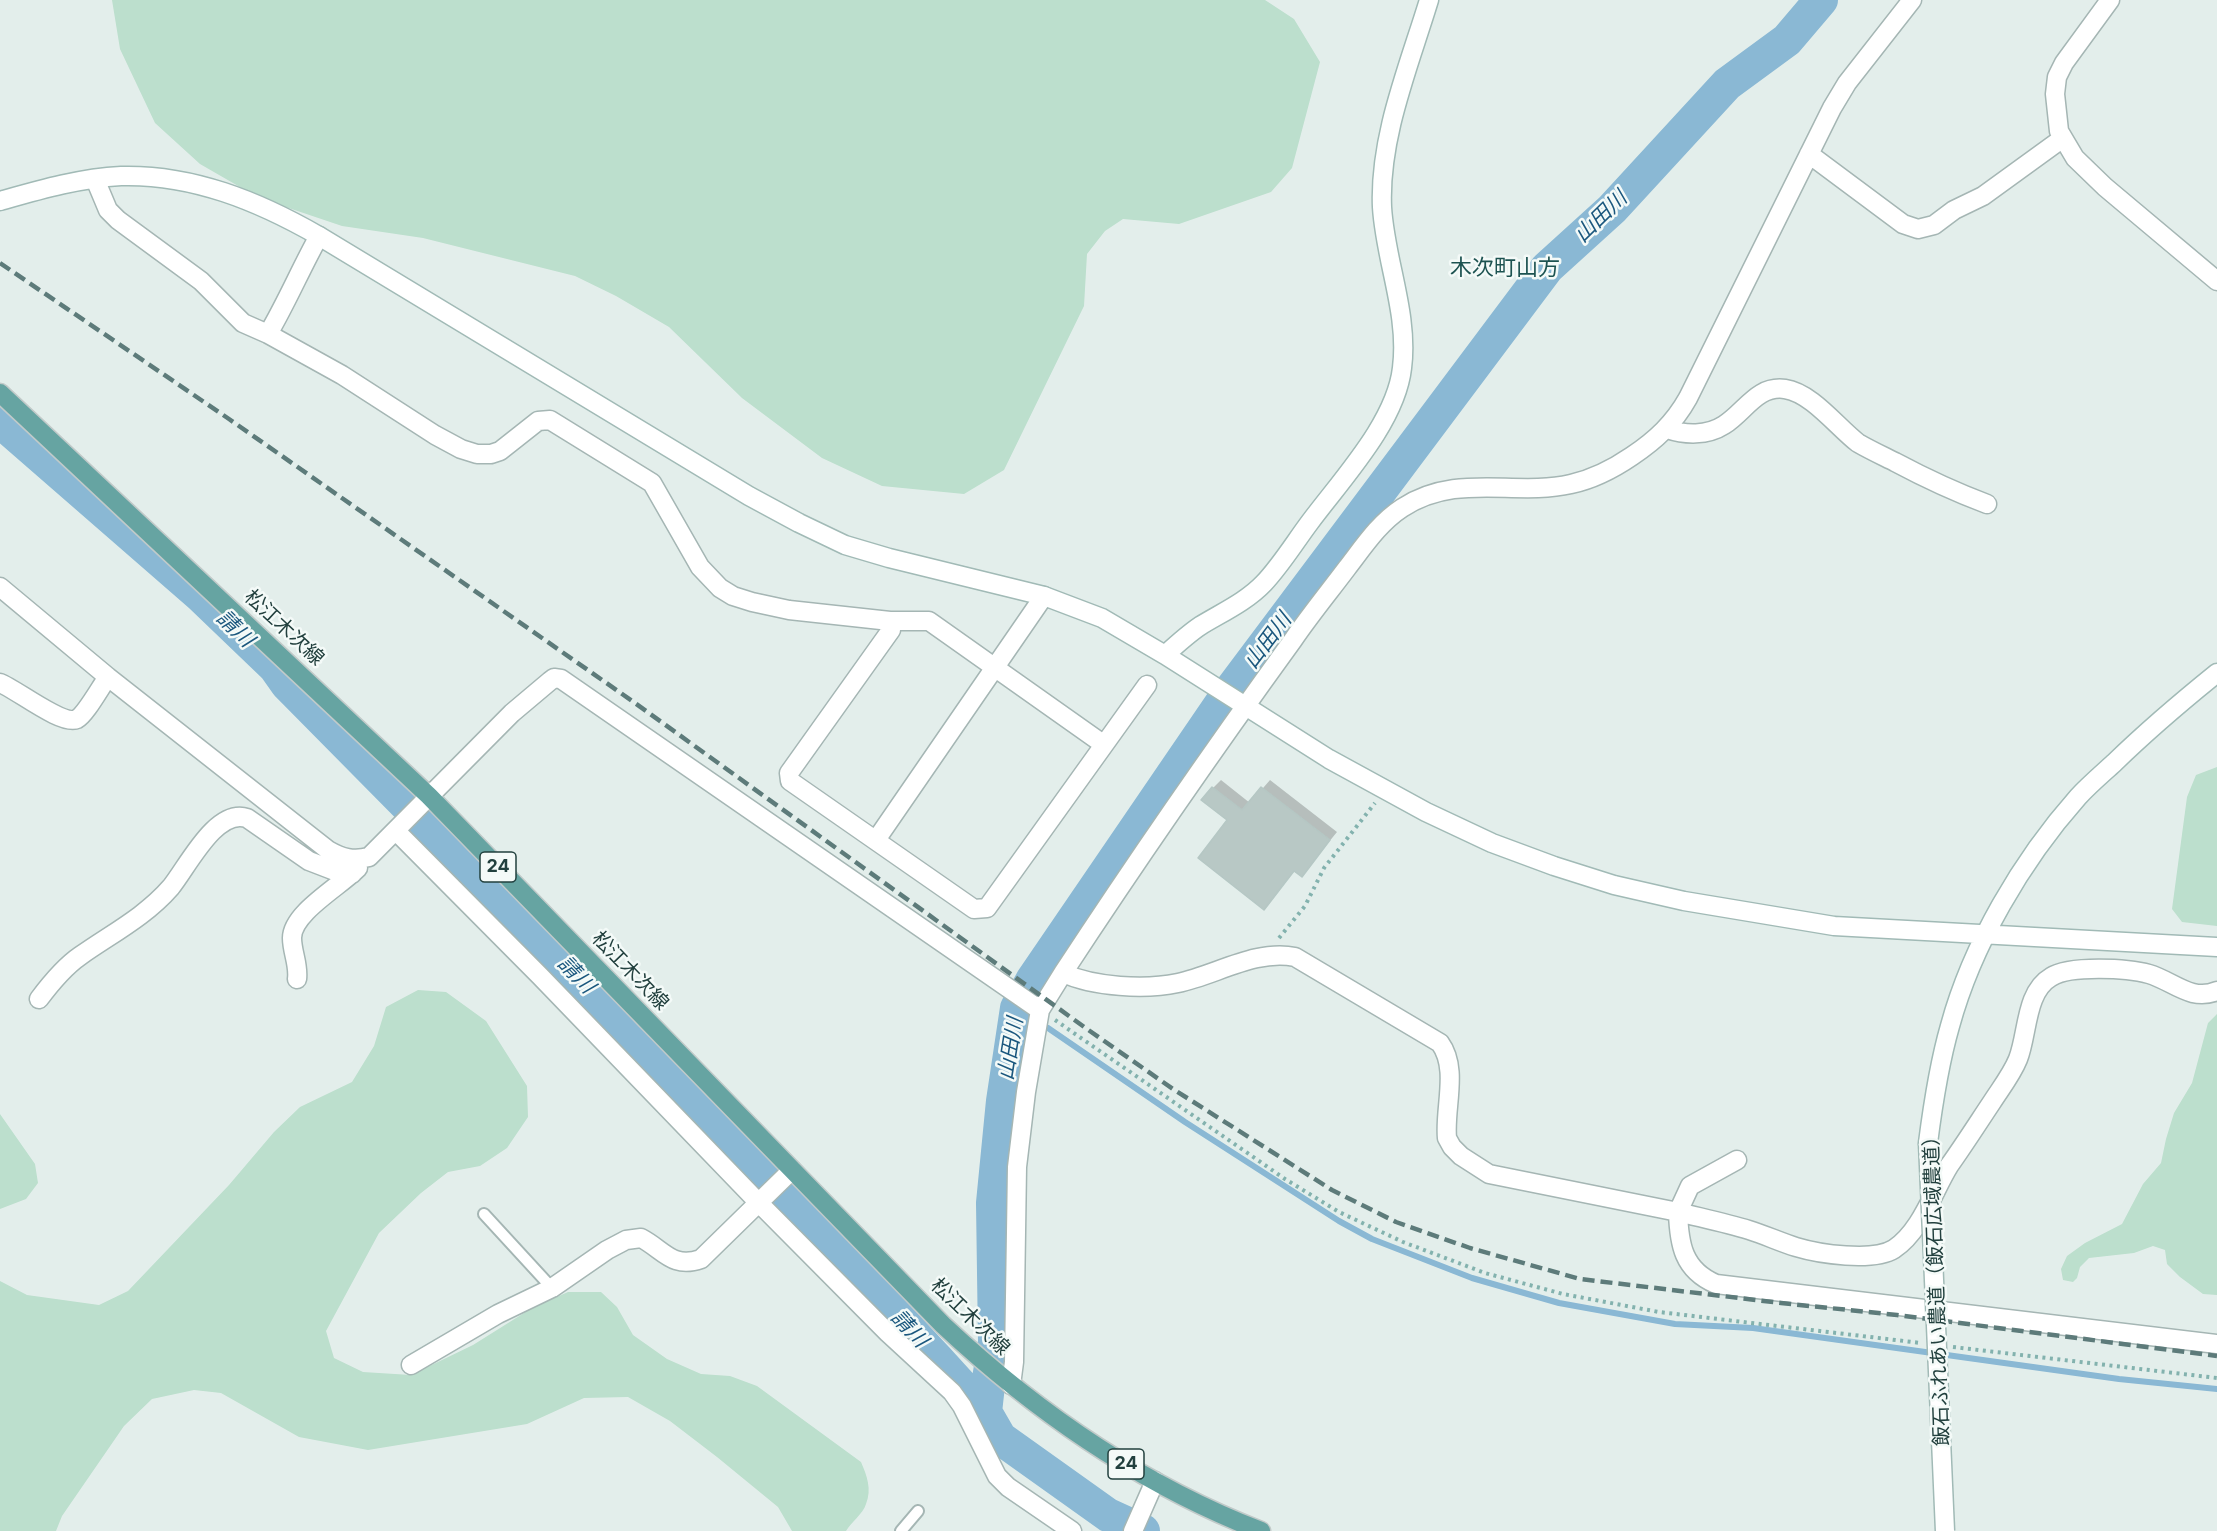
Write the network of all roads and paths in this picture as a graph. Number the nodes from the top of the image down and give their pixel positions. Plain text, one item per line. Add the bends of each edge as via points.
1 (1429, 0) edge
2 (1912, 0) edge
3 (2110, 0) edge
4 (2062, 138) junction
5 (1809, 153) junction
6 (95, 179) junction
7 (0, 201) edge
8 (319, 236) junction
9 (2217, 281) edge
10 (268, 334) junction
11 (0, 393) edge
12 (1667, 429) junction
13 (1987, 504) dead end
14 (0, 587) edge
15 (1044, 596) junction
16 (890, 621) junction
17 (1165, 655) junction
18 (994, 668) junction
19 (2217, 673) edge
20 (108, 677) junction
21 (0, 683) edge
22 (1147, 685) dead end
23 (1233, 698) junction
24 (1103, 744) junction
25 (429, 796) junction
26 (1377, 801) dead end
27 (396, 831) junction
28 (876, 840) junction
29 (369, 856) junction
30 (352, 874) junction
31 (1986, 934) junction
32 (2217, 947) edge
33 (1264, 957) junction
34 (1063, 973) junction
35 (297, 979) dead end
36 (2217, 991) edge
37 (39, 999) dead end
38 (1035, 1006) junction
39 (1737, 1160) dead end
40 (788, 1174) junction
41 (760, 1201) junction
42 (1678, 1212) junction
43 (484, 1214) dead end
44 (552, 1288) junction
45 (1932, 1344) dead end
46 (2217, 1344) edge
47 (1944, 1346) dead end
48 (411, 1365) dead end
49 (2217, 1378) edge
50 (1006, 1382) junction
51 (1155, 1481) junction
52 (918, 1511) dead end
53 (901, 1531) edge
54 (1072, 1531) edge
55 (1133, 1531) edge
56 (1261, 1531) edge
57 (1946, 1531) edge

1 - 17 street via 1388,136 1384,168 1386,243 1403,333 1402,369 1393,404 1377,432 1263,584
2 - 5 street via 1847,83
3 - 4 street via 2057,78 2055,112
4 - 5 street via 1983,196 1934,225 1918,229 1904,224
4 - 9 street via 2075,159 2105,187
5 - 12 street via 1688,398
6 - 7 street
6 - 8 street via 152,177 195,183 259,204
6 - 10 street via 102,200 118,220 201,281 243,323
8 - 10 street
8 - 15 street via 799,523 889,558
10 - 16 street via 342,375 435,435 477,454 500,451 538,421 550,420 652,483 699,567 733,596 789,610
11 - 25 main road, 松江木次線 / 24
12 - 13 street via 1683,434 1712,430 1724,426 1766,390 1787,390 1809,400 1859,443 1931,481
12 - 23 street via 1619,465 1593,478 1539,488 1446,490 1404,507 1375,532 1310,616
14 - 20 street
15 - 17 street via 1102,618
15 - 18 street
16 - 18 street via 929,621
16 - 28 street via 891,630 789,773 790,781
17 - 23 street
18 - 24 street
18 - 28 street
19 - 31 street, 飯石ふれあい農道（飯石広域農道） via 2158,721 2079,796 2019,877
20 - 21 street via 75,720 64,719
20 - 29 street via 328,850 351,860
22 - 24 street
23 - 31 street via 1329,759 1426,812 1492,843 1614,885 1834,926
23 - 34 street
24 - 28 street via 987,908 974,909
25 - 27 street
25 - 38 street via 544,685 554,678 561,680
25 - 40 main road, 松江木次線 / 24
26 - 33 path via 1324,868 1305,906
27 - 29 street
27 - 41 street
29 - 30 street
30 - 35 street via 296,921 292,940
30 - 37 street via 309,861 247,818 228,818 213,830 155,904 64,969
31 - 32 street
31 - 57 street, 飯石ふれあい農道（飯石広域農道）, bridge via 1962,987 1950,1026 1928,1143
33 - 34 street via 1178,983 1154,986 1101,983
33 - 42 street via 1285,954 1304,960 1440,1043 1446,1050 1449,1074 1447,1138 1474,1165 1490,1174
34 - 38 street
36 - 42 street via 2190,993 2160,978 2128,971 2069,970 2050,977 2033,999 2023,1043 2010,1075 1947,1169 1915,1226 1894,1249 1873,1256 1808,1250 1751,1230
38 - 45 path via 1339,1212 1403,1242 1485,1273 1659,1312
38 - 50 street via 1017,1167 1014,1362
39 - 42 street via 1690,1185
40 - 41 street
40 - 50 main road, 松江木次線 / 24
41 - 44 street via 701,1259 683,1263 635,1238 607,1250
41 - 54 street via 888,1333 952,1392 997,1476
42 - 46 street via 1679,1236 1687,1259 1704,1279 1716,1284
43 - 44 lane
44 - 48 street via 498,1314
47 - 49 path
50 - 51 main road, 松江木次線 / 24 via 1110,1455
51 - 55 street
51 - 56 main road, 松江木次線 / 24
52 - 53 lane

